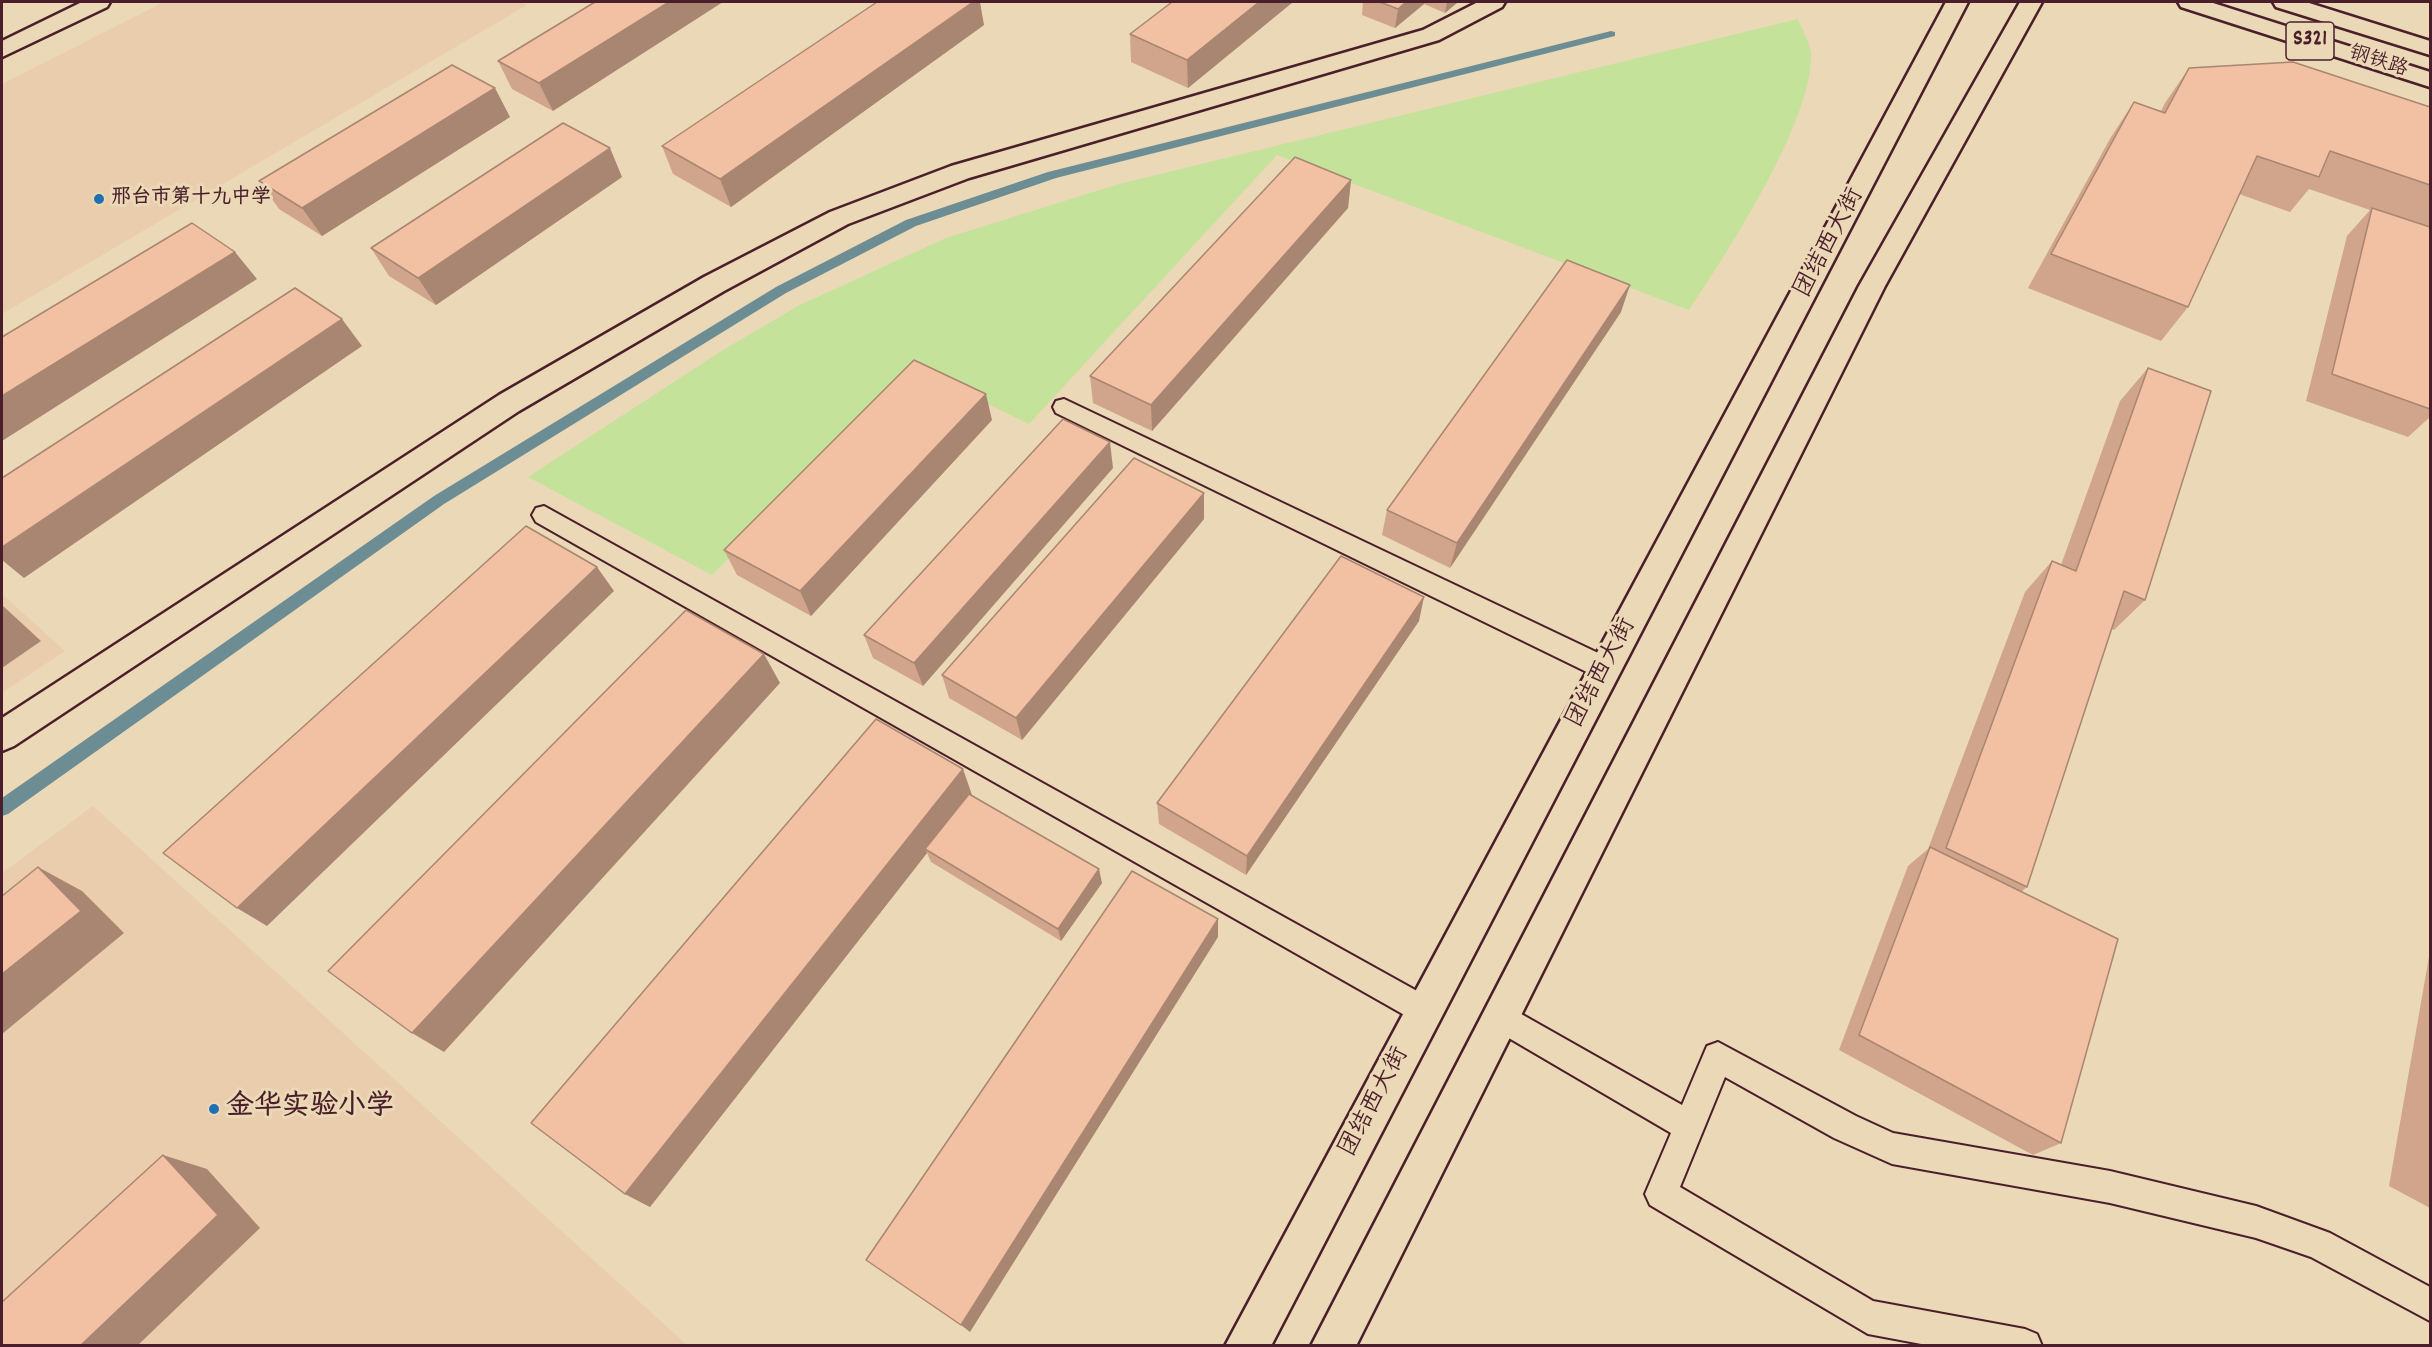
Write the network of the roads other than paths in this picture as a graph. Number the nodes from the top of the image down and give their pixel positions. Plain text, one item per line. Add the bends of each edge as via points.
1 (99, 2) edge
2 (1494, 2) edge
3 (1958, 2) edge
4 (2031, 2) edge
5 (2189, 2) edge
6 (2284, 2) edge
7 (2430, 48) edge
8 (2, 50) edge
9 (2430, 80) edge
10 (1064, 407) dead end
11 (544, 515) dead end
12 (1606, 669) junction
13 (2, 736) edge
14 (1425, 1011) junction
15 (1500, 1017) junction
16 (1690, 1126) junction
17 (2430, 1305) edge
18 (1247, 1346) edge
19 (1333, 1346) edge
20 (2025, 1346) edge

1 - 8 main road
2 - 13 main road via 1431,35 960,172 839,218 714,284 509,404
3 - 12 main road, 团结西大街
4 - 15 main road via 1872,286
5 - 9 main road, 钢铁路 / S321
6 - 7 main road, 钢铁路 / S321
10 - 12 lane
11 - 14 lane
12 - 14 main road, 团结西大街
14 - 18 main road, 团结西大街
15 - 16 lane
15 - 19 main road
16 - 17 lane via 1719,1057 1845,1127 1892,1148 2110,1187 2256,1222 2319,1244
16 - 20 lane via 1661,1194 1868,1317

